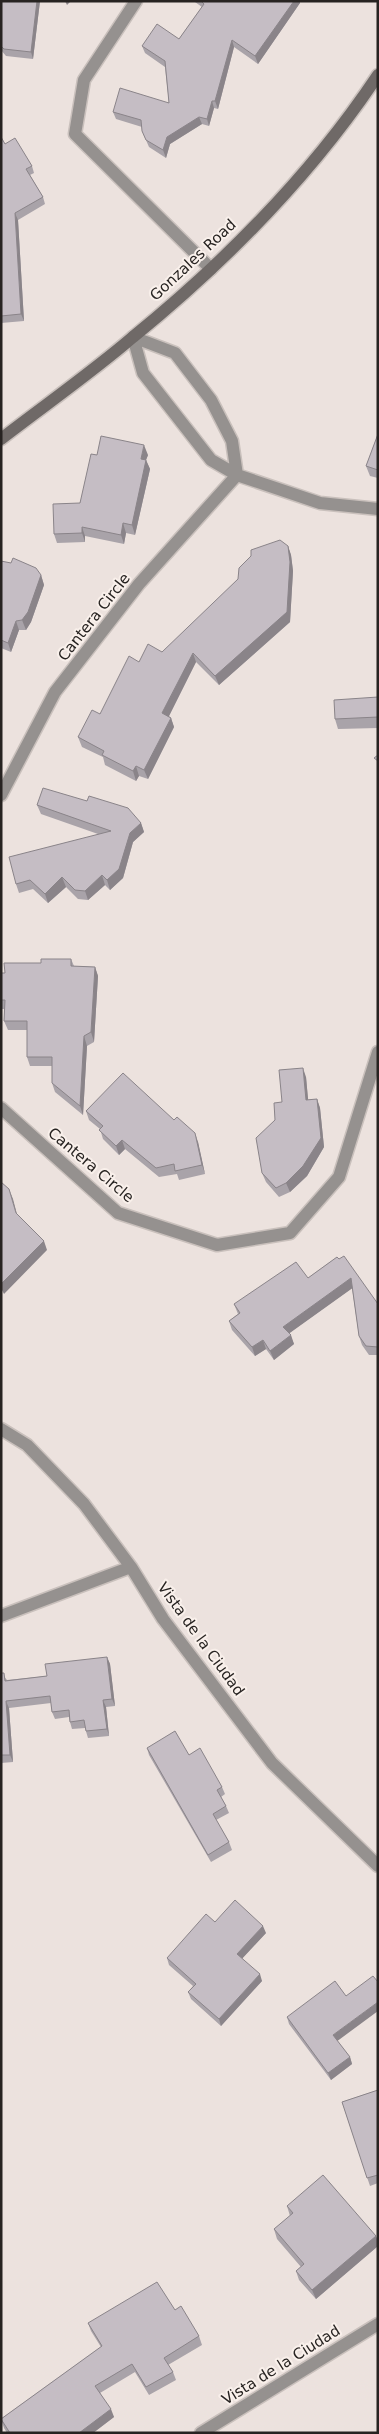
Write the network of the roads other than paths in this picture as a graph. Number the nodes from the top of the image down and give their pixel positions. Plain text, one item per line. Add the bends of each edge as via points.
1 (136, 1) edge
2 (378, 75) edge
3 (210, 269) junction
4 (133, 337) junction
5 (1, 439) edge
6 (237, 475) junction
7 (378, 509) edge
8 (1, 796) edge
9 (378, 1052) edge
10 (1, 1108) edge
11 (1, 1429) edge
12 (131, 1567) junction
13 (1, 1616) edge
14 (378, 1866) edge
15 (378, 2324) edge
16 (201, 2433) edge

1 - 3 street via 84,80 75,134
2 - 3 street, Gonzales Road via 293,185
3 - 4 street, Gonzales Road
4 - 5 street, Gonzales Road
4 - 6 street via 143,373 211,460
4 - 6 street via 175,353 211,400 232,441
6 - 7 street via 320,503
6 - 8 street, Cantera Circle via 139,584 55,692
9 - 10 street, Cantera Circle via 339,1177 290,1233 217,1245 118,1213
11 - 12 street, Vista de la Ciudad via 27,1445 84,1504
12 - 13 street
12 - 14 street, Vista de la Ciudad via 163,1620 272,1763
15 - 16 street, Vista de la Ciudad

